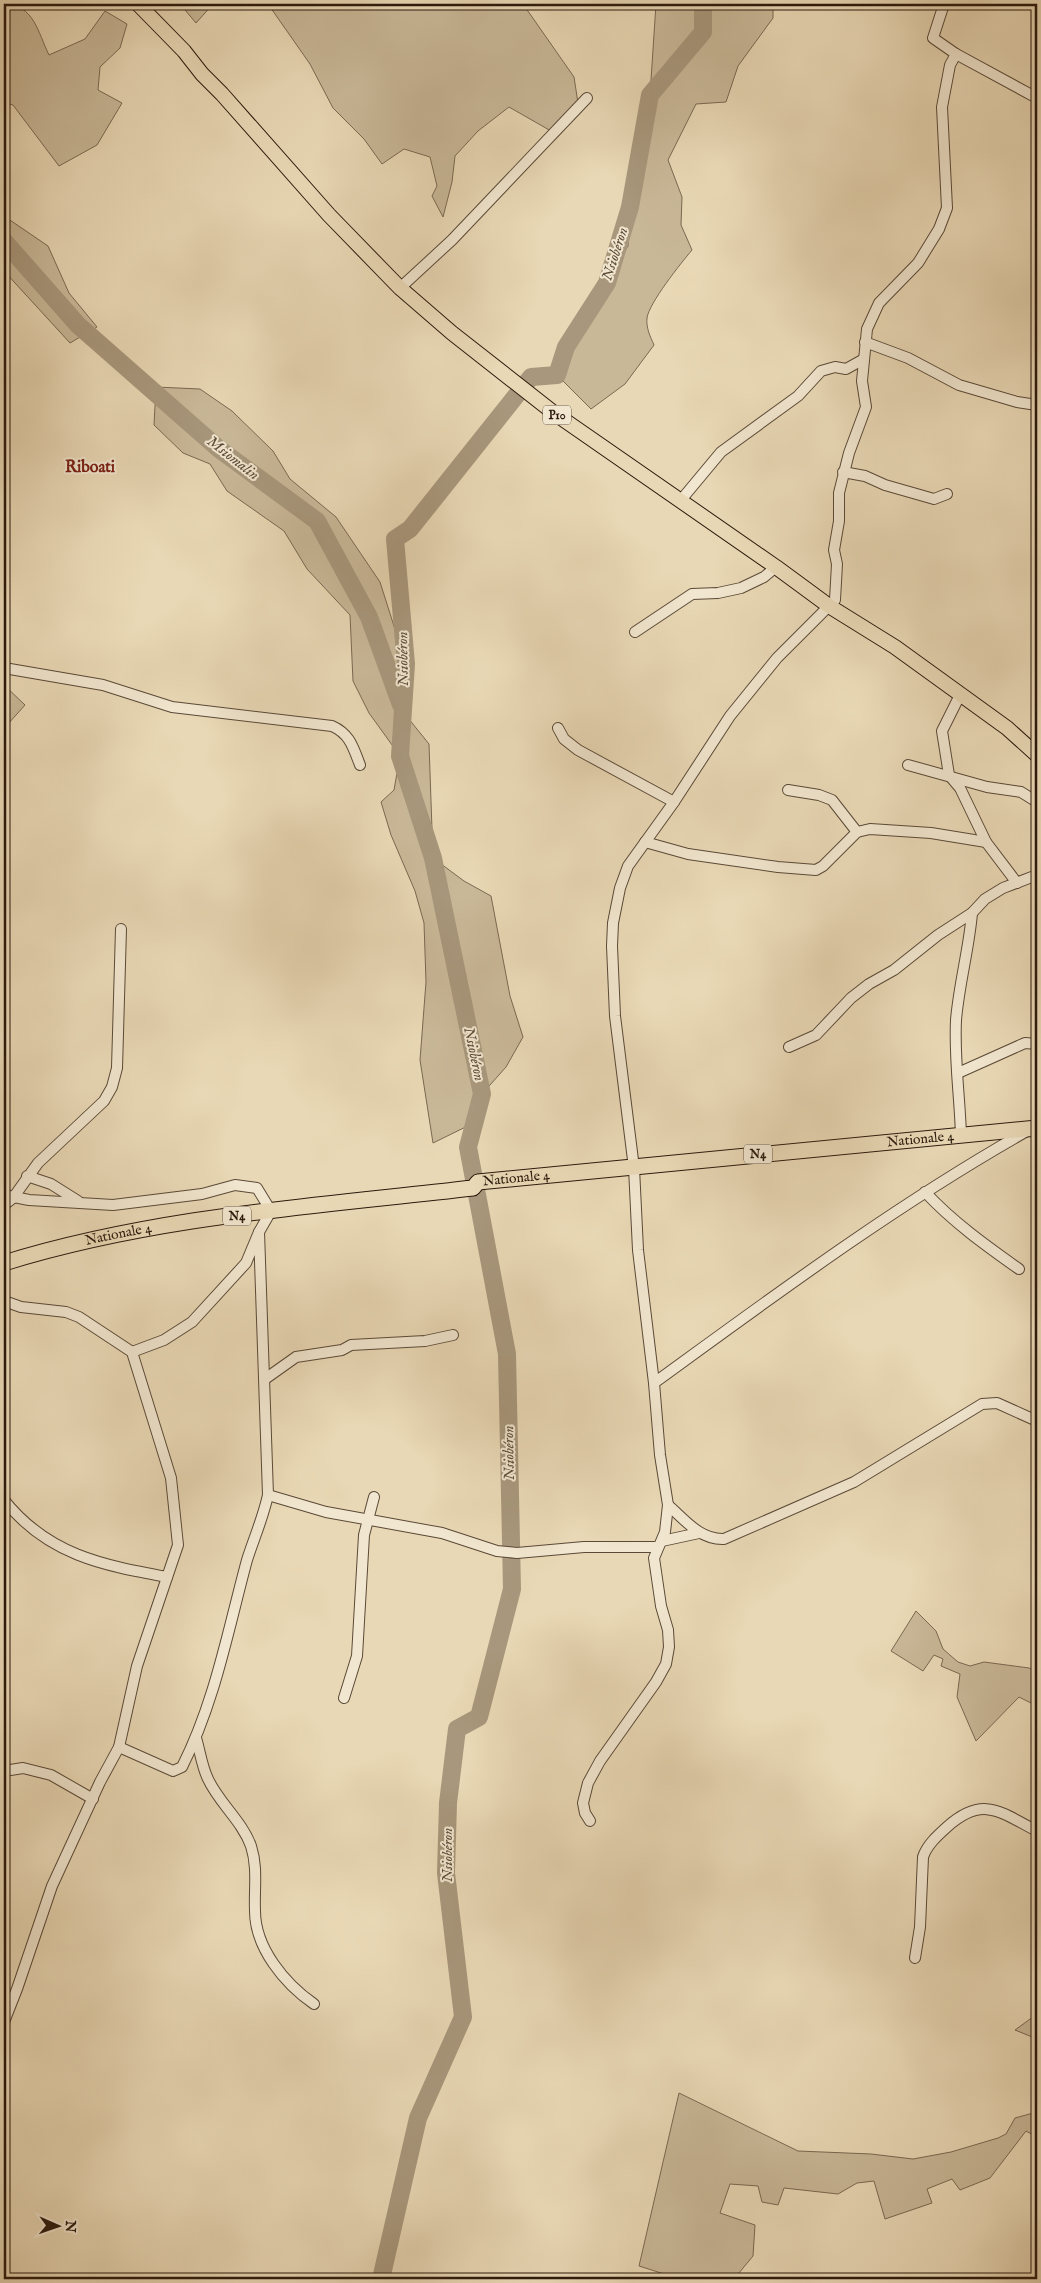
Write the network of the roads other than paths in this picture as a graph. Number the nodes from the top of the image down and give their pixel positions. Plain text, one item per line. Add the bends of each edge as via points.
1 (138, 4) edge
2 (944, 4) edge
3 (956, 54) junction
4 (587, 98) dead end
5 (1037, 98) edge
6 (400, 288) junction
7 (865, 342) junction
8 (864, 359) junction
9 (846, 369) junction
10 (862, 381) junction
11 (1037, 405) edge
12 (843, 472) junction
13 (948, 494) dead end
14 (682, 500) junction
15 (776, 567) junction
16 (829, 606) junction
17 (635, 632) dead end
18 (4, 668) edge
19 (960, 695) junction
20 (558, 728) dead end
21 (1037, 755) edge
22 (360, 764) dead end
23 (908, 765) dead end
24 (949, 775) junction
25 (788, 790) dead end
26 (674, 802) junction
27 (1037, 802) edge
28 (857, 832) junction
29 (645, 842) junction
30 (986, 842) junction
31 (1037, 875) edge
32 (1017, 882) junction
33 (972, 913) junction
34 (121, 929) dead end
35 (1037, 1044) edge
36 (790, 1047) dead end
37 (958, 1074) junction
38 (1033, 1129) edge
39 (961, 1136) junction
40 (634, 1168) junction
41 (27, 1176) junction
42 (925, 1192) junction
43 (8, 1196) edge
44 (79, 1202) junction
45 (4, 1205) edge
46 (271, 1211) junction
47 (260, 1232) junction
48 (4, 1263) edge
49 (1018, 1269) dead end
50 (4, 1300) edge
51 (454, 1335) dead end
52 (132, 1352) junction
53 (265, 1379) junction
54 (654, 1383) junction
55 (1037, 1421) edge
56 (268, 1495) junction
57 (374, 1497) dead end
58 (4, 1500) edge
59 (668, 1505) junction
60 (366, 1520) junction
61 (699, 1533) junction
62 (660, 1544) junction
63 (167, 1578) junction
64 (344, 1698) dead end
65 (196, 1738) junction
66 (119, 1747) junction
67 (4, 1771) edge
68 (93, 1799) junction
69 (590, 1821) dead end
70 (1037, 1831) edge
71 (915, 1958) dead end
72 (314, 2004) dead end
73 (4, 2022) edge

1 - 6 main road, P10 via 184,51 329,215
2 - 3 street via 933,38
3 - 5 street
3 - 7 street via 950,65 942,107 947,208 939,229 918,263 879,303 866,329
4 - 6 street via 452,240
6 - 14 main road, P10 via 452,334 554,413 642,476
7 - 8 street
7 - 11 street via 908,358 959,385
8 - 9 street
8 - 10 street
9 - 10 street
9 - 14 street via 822,372 798,396 721,452
10 - 12 street via 866,408
12 - 13 street via 934,499
12 - 16 street via 834,550 836,595
14 - 15 main road, P10
15 - 16 main road, P10
15 - 17 street via 741,588 692,594
16 - 19 main road, P10 via 895,647
16 - 26 street via 755,682
18 - 22 street via 103,685 172,706 332,726 349,737
19 - 21 main road, P10 via 1007,728
19 - 24 street via 942,731
20 - 26 street via 564,739 578,750
23 - 24 street
24 - 27 street via 987,787 1021,792
24 - 30 street via 960,788
25 - 28 street via 832,800
26 - 29 street
28 - 29 street via 816,870 688,854
28 - 30 street via 870,829 931,833
29 - 40 street via 628,866 620,888 612,946 615,1016
30 - 32 street
31 - 32 street
32 - 33 street via 992,894
33 - 36 street via 851,998 816,1035
33 - 37 street via 956,1019
34 - 41 street via 117,1068 112,1087 104,1101
35 - 37 street via 1025,1043
37 - 39 street
38 - 39 highway, Nationale 4 / N4
38 - 42 street
39 - 40 highway, Nationale 4 / N4
40 - 46 highway, Nationale 4 / N4
40 - 54 street via 638,1250
41 - 43 street
41 - 44 street via 51,1184
42 - 49 street via 971,1235
42 - 54 street
43 - 44 street
43 - 45 street
44 - 46 street via 140,1203 202,1194 235,1185 257,1188
46 - 47 street
46 - 48 highway, Nationale 4 / N4 via 150,1228
47 - 52 street via 246,1263 192,1322 164,1340
47 - 53 street
50 - 52 street via 21,1307 66,1312 79,1317
51 - 53 street via 351,1345 342,1350 296,1357
52 - 63 street via 171,1478 178,1545
53 - 56 street
54 - 59 street
55 - 61 street via 997,1403 982,1404 854,1482 743,1533 712,1540
56 - 60 street
56 - 65 street
57 - 60 street
58 - 63 street via 42,1537 72,1553 102,1565
59 - 61 street
59 - 62 street
60 - 62 street via 442,1533 497,1551 517,1553
60 - 64 street via 357,1656
61 - 62 street
62 - 69 street via 654,1558 655,1577 670,1639 666,1664 588,1783 583,1803
63 - 66 street via 137,1666
65 - 66 street via 182,1767 172,1771
65 - 72 street via 207,1778 251,1845 256,1863 254,1910 258,1931 284,1978 295,1991
66 - 68 street
67 - 68 street via 23,1768 51,1776
68 - 73 street via 52,1886
70 - 71 street via 1011,1816 977,1808 965,1813 940,1833 923,1857 920,1927

